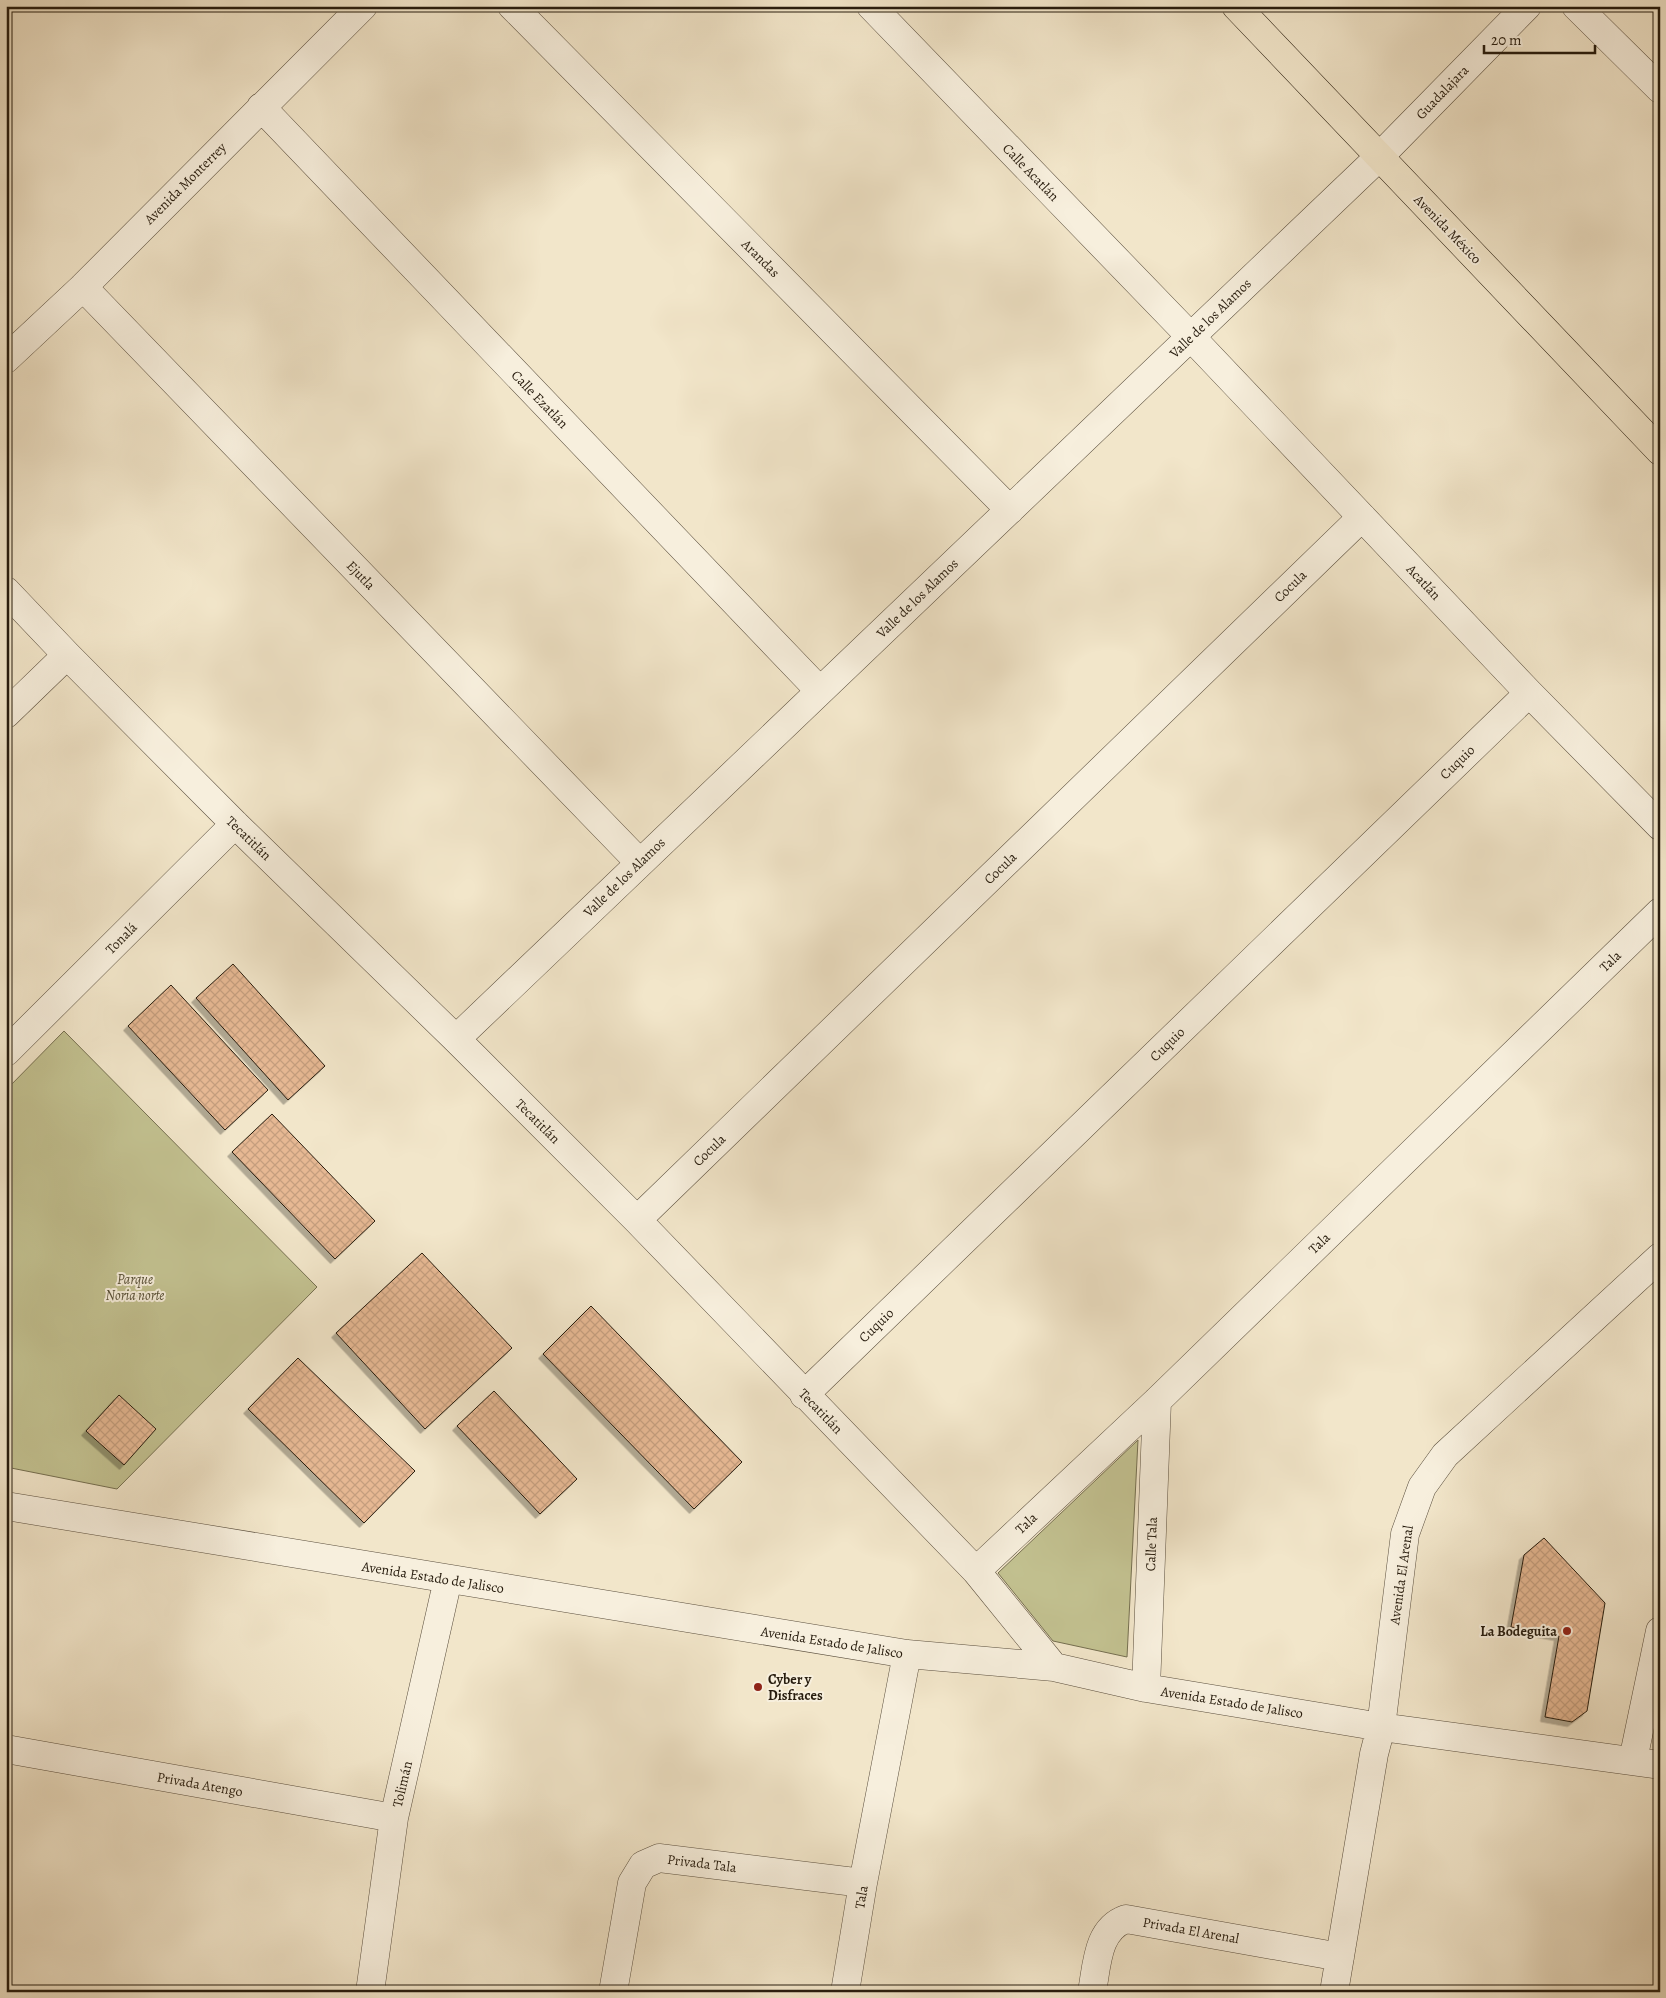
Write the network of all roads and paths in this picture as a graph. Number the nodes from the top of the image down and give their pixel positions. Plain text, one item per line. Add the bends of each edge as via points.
1 (363, 6) edge
2 (512, 6) edge
3 (871, 6) edge
4 (1236, 6) edge
5 (1527, 6) edge
6 (1576, 6) edge
7 (1660, 89) edge
8 (261, 107) junction
9 (1379, 157) junction
10 (83, 287) junction
11 (1191, 337) junction
12 (6, 358) edge
13 (1660, 451) edge
14 (1010, 510) junction
15 (1362, 517) junction
16 (6, 591) edge
17 (67, 655) junction
18 (820, 691) junction
19 (1529, 693) junction
20 (6, 714) edge
21 (235, 824) junction
22 (1660, 826) edge
23 (640, 863) junction
24 (1660, 912) edge
25 (456, 1039) junction
26 (6, 1052) edge
27 (637, 1220) junction
28 (1660, 1257) edge
29 (804, 1395) junction
30 (1157, 1401) junction
31 (6, 1506) edge
32 (976, 1571) junction
33 (448, 1579) junction
34 (1660, 1631) edge
35 (907, 1654) junction
36 (1054, 1667) junction
37 (1146, 1688) junction
38 (1381, 1727) junction
39 (6, 1749) edge
40 (1633, 1760) junction
41 (1660, 1765) edge
42 (394, 1818) junction
43 (863, 1883) junction
44 (1340, 1957) junction
45 (370, 1992) edge
46 (612, 1992) edge
47 (845, 1992) edge
48 (1092, 1992) edge
49 (1334, 1992) edge

1 - 8 street, Avenida Monterrey
2 - 14 street, Arandas
3 - 11 street, Calle Acatlán
4 - 9 main road, Avenida México
5 - 9 street, Guadalajara
6 - 7 street
8 - 10 street, Avenida Monterrey
8 - 18 street, Calle Ezatlán
9 - 11 street, Valle de los Alamos
9 - 13 main road, Avenida México
10 - 12 street, Avenida Monterrey
10 - 23 street, Ejutla
11 - 14 street, Valle de los Alamos
11 - 15 street, Acatlán
14 - 18 street, Valle de los Alamos
15 - 19 street, Acatlán
15 - 27 street, Cocula
16 - 17 street, Tecatitlán
17 - 20 street
17 - 21 street, Tecatitlán
18 - 23 street, Valle de los Alamos
19 - 22 street, Acatlán
19 - 29 street, Cuquio
21 - 25 street, Tecatitlán
21 - 26 street, Tonalá
23 - 25 street, Valle de los Alamos
24 - 30 street, Tala
25 - 27 street, Tecatitlán
27 - 29 street, Tecatitlán
28 - 38 street, Avenida El Arenal via 1445,1455 1422,1487 1405,1534
29 - 32 street, Tecatitlán
30 - 32 street, Tala
30 - 37 street, Calle Tala
31 - 33 street, Avenida Estado de Jalisco
32 - 36 street, Tecatitlán
33 - 35 street, Avenida Estado de Jalisco
33 - 42 street, Tolimán
34 - 40 street
35 - 36 street, Avenida Estado de Jalisco
35 - 43 street, Tala
36 - 37 street, Avenida Estado de Jalisco
37 - 38 street, Avenida Estado de Jalisco
38 - 40 street, Avenida Estado de Jalisco
38 - 44 street, Avenida El Arenal
39 - 42 street, Privada Atengo
40 - 41 street, Avenida Estado de Jalisco
42 - 45 street, Tolimán
43 - 46 street, Privada Tala via 660,1858 650,1860 632,1883
43 - 47 street, Tala
44 - 48 street, Privada El Arenal via 1126,1919 1112,1926 1105,1935
44 - 49 street, Avenida El Arenal

